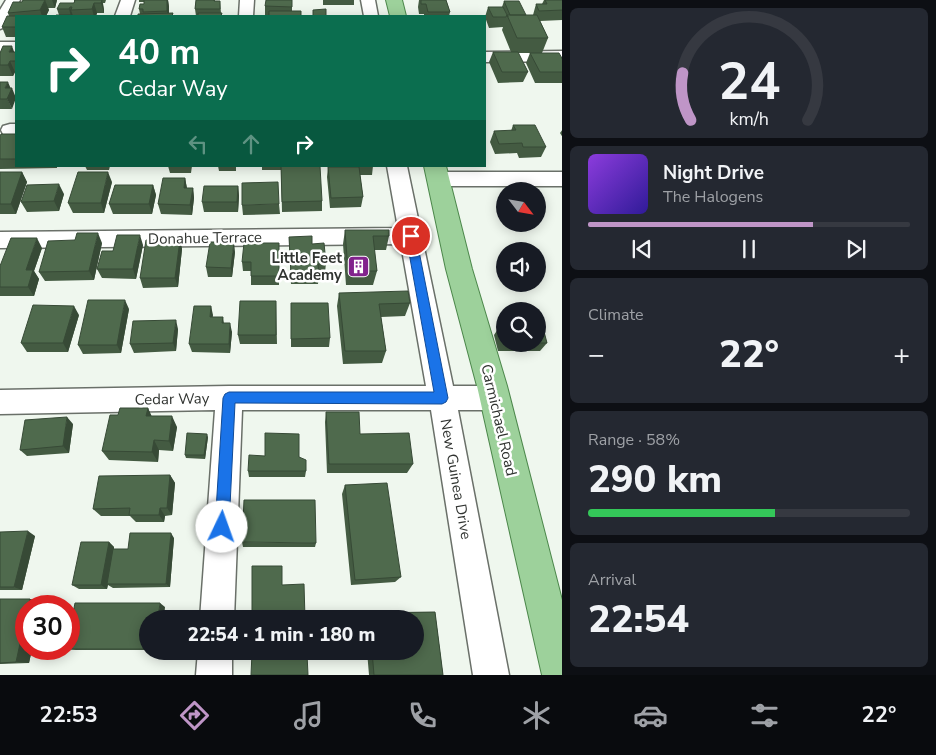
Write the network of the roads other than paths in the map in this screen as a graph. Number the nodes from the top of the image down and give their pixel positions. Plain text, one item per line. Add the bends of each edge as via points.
1 (13, 0) edge
2 (128, 0) edge
3 (247, 0) edge
4 (368, 0) edge
5 (394, 0) edge
6 (123, 15) edge
7 (246, 15) edge
8 (371, 15) edge
9 (398, 15) edge
10 (0, 24) edge
11 (0, 47) edge
12 (15, 47) edge
13 (562, 56) edge
14 (486, 57) edge
15 (397, 167) edge
16 (437, 173) edge
17 (562, 179) edge
18 (411, 236) junction
19 (0, 240) edge
20 (229, 398) junction
21 (442, 398) junction
22 (494, 398) junction
23 (2, 408) edge
24 (217, 610) edge
25 (215, 660) edge
26 (214, 675) edge
27 (491, 675) edge
28 (561, 675) edge

1 - 10 street
2 - 6 street
3 - 7 street
4 - 8 street
5 - 9 main road
11 - 12 street
13 - 14 street
15 - 18 street, New Guinea Drive
16 - 17 street
16 - 22 main road, Carmichael Road
18 - 19 street, Donahue Terrace
18 - 21 street, New Guinea Drive
20 - 21 street, Cedar Way
20 - 23 street, Cedar Way
20 - 24 street
21 - 22 street, Cedar Way
21 - 27 street, New Guinea Drive
22 - 28 main road, Carmichael Road
25 - 26 street

